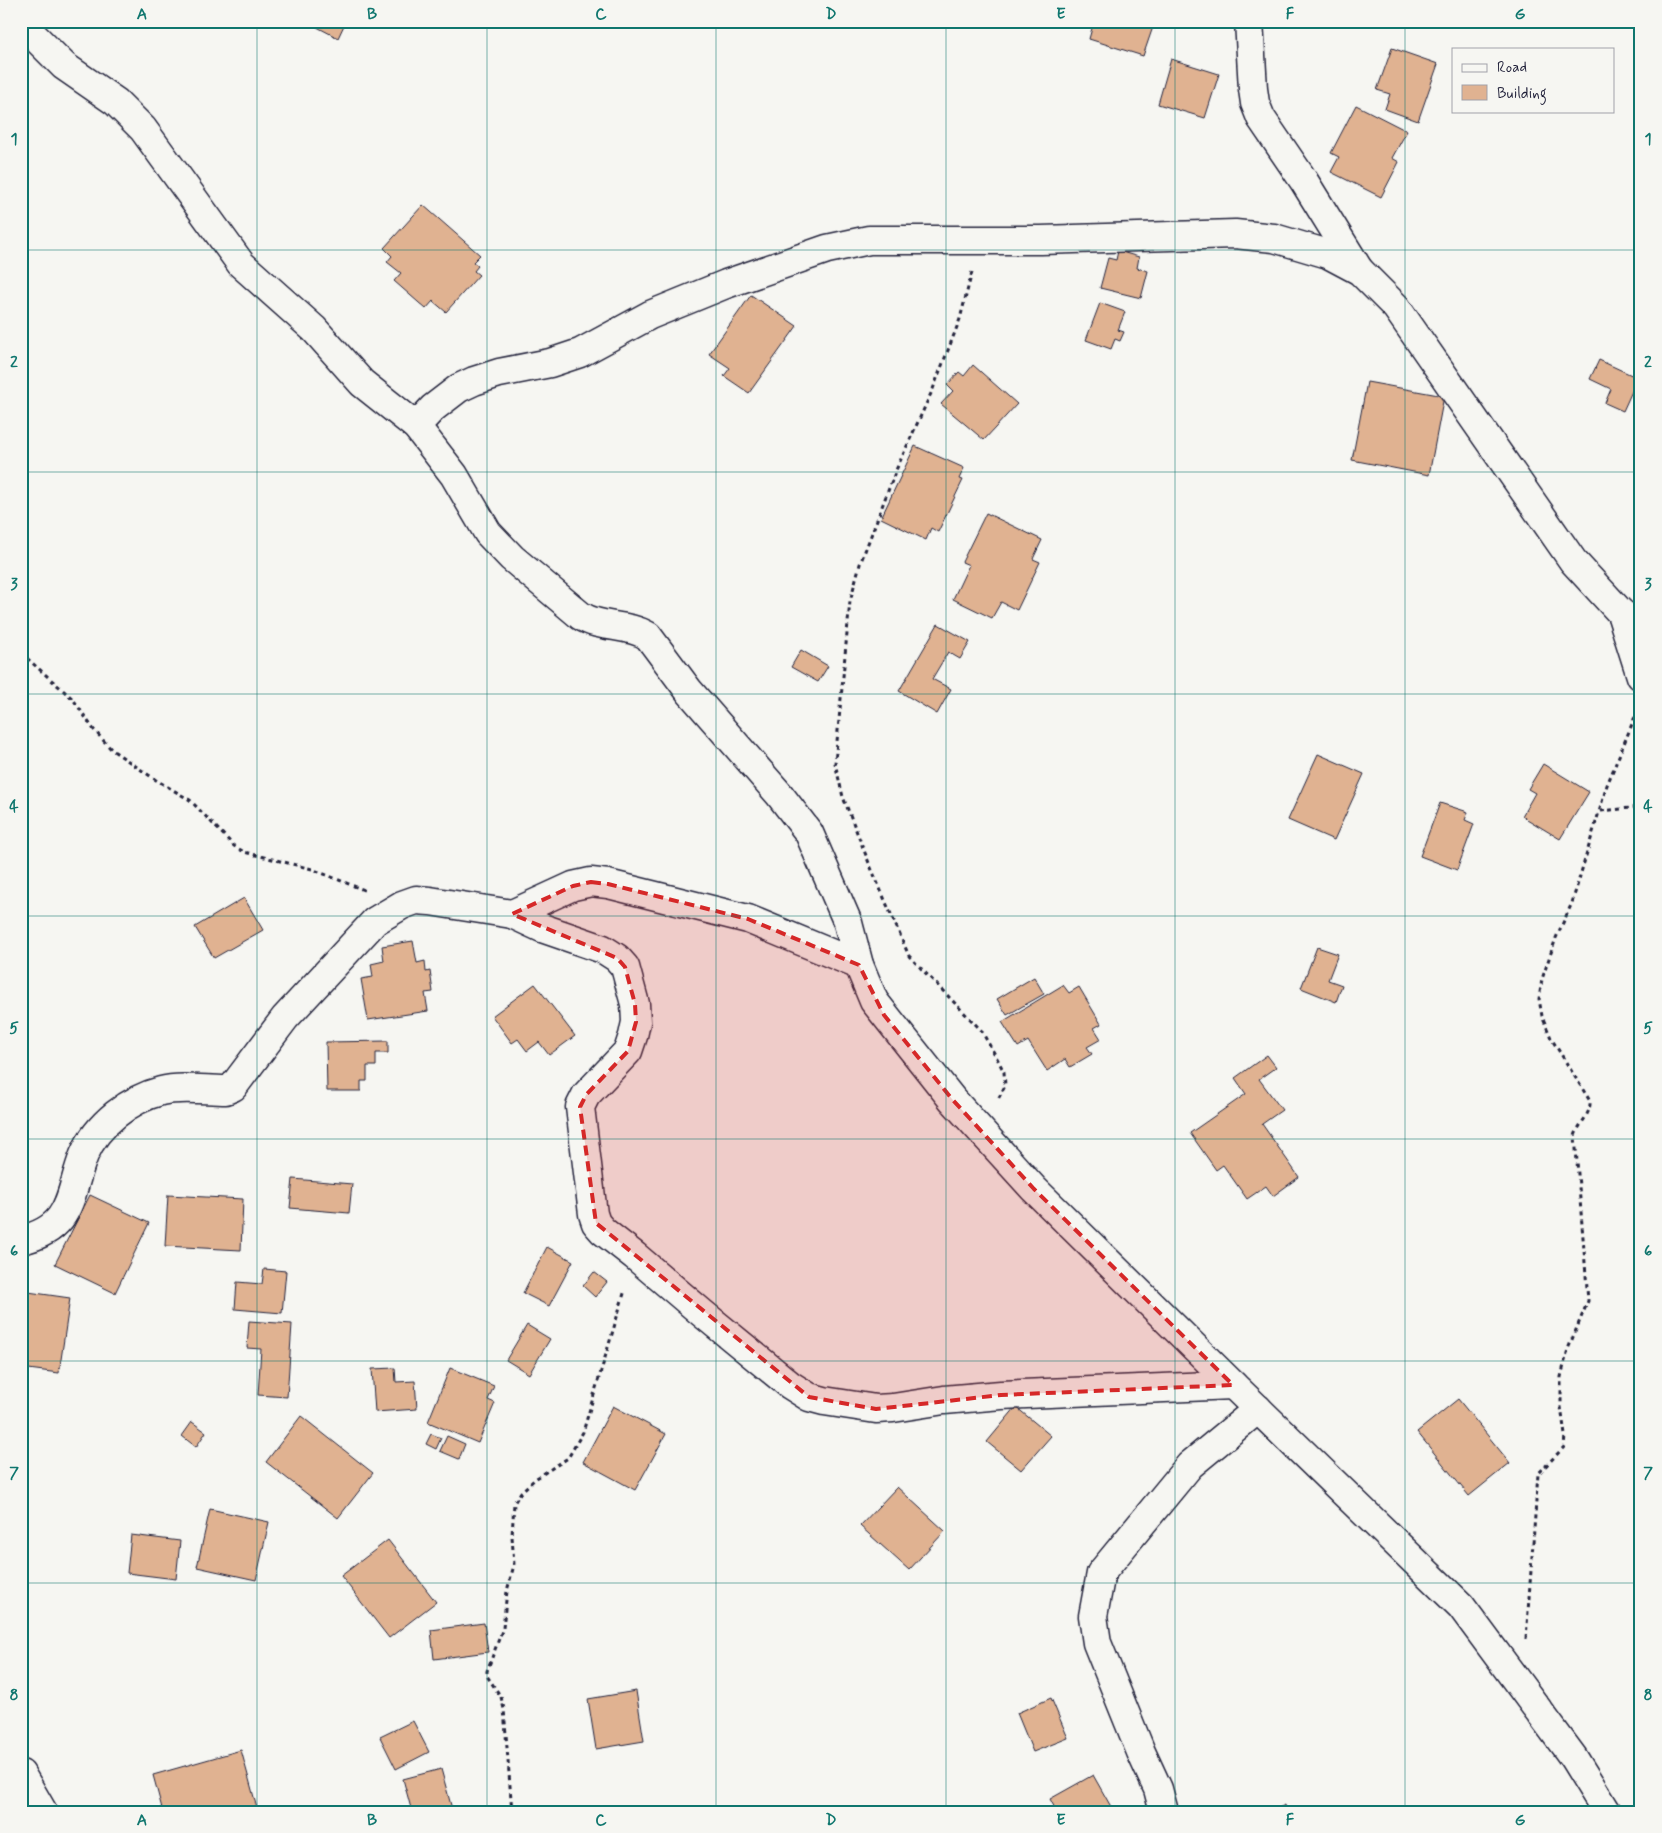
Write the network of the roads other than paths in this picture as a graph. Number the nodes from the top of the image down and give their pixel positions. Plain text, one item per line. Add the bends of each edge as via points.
1 (1250, 21) edge
2 (21, 24) edge
3 (1360, 271) junction
4 (416, 426) junction
5 (1631, 618) edge
6 (1641, 676) edge
7 (512, 914) junction
8 (859, 965) junction
9 (21, 1240) edge
10 (1233, 1385) junction
11 (1258, 1410) junction
12 (21, 1774) edge
13 (43, 1812) edge
14 (1164, 1812) edge
15 (1607, 1812) edge

1 - 3 street via 1253,88 1261,118
2 - 4 street via 64,66 116,102 143,129 242,264 314,329 362,382
3 - 4 street via 1328,254 1274,238 1235,234 1041,240 869,240 827,249 726,284 650,315 580,353 474,381 433,408
3 - 5 street via 1396,308 1574,561
4 - 8 street via 454,475 488,533 512,558 591,622 630,628 648,636 689,691 779,794 809,833 848,923
5 - 6 street
7 - 8 street via 574,886 591,882 608,884 748,919
7 - 9 street via 416,900 375,921 285,1018 233,1087 226,1090 171,1089 127,1105 92,1141 68,1207 58,1222 46,1232
7 - 10 street via 604,949 625,967 635,1004 633,1036 628,1051 586,1095 580,1108 596,1223 790,1385 824,1402 876,1409 1001,1395
8 - 10 street via 874,1002 952,1100 1034,1189
10 - 11 street
11 - 14 street via 1190,1465 1101,1573 1093,1616 1097,1643 1158,1789
11 - 15 street via 1461,1606 1573,1757
12 - 13 street

